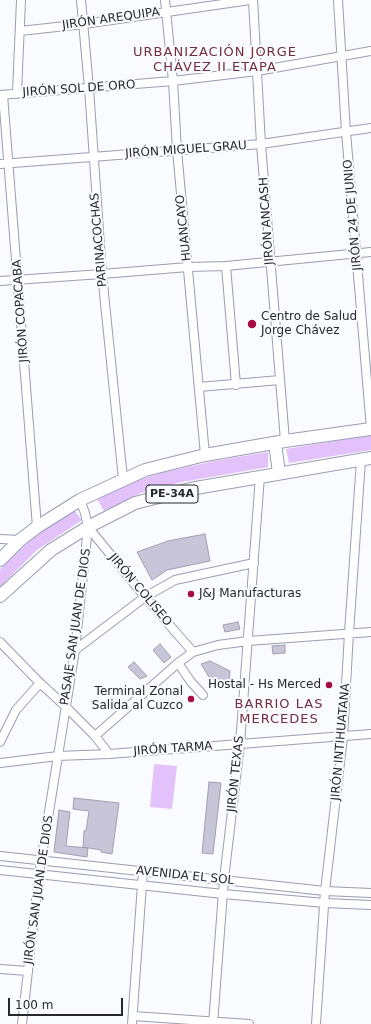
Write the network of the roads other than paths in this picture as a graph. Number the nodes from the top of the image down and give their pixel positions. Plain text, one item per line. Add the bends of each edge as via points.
1 (21, 0) edge
2 (81, 0) edge
3 (166, 0) edge
4 (251, 0) edge
5 (338, 0) edge
6 (167, 11) junction
7 (84, 24) junction
8 (20, 32) junction
9 (371, 51) edge
10 (341, 56) junction
11 (257, 71) junction
12 (173, 81) junction
13 (88, 88) junction
14 (17, 93) junction
15 (2, 95) edge
16 (371, 128) edge
17 (346, 132) junction
18 (261, 144) junction
19 (176, 150) junction
20 (93, 157) junction
21 (0, 164) edge
22 (9, 164) junction
23 (371, 252) edge
24 (356, 254) junction
25 (270, 261) junction
26 (226, 266) junction
27 (188, 267) junction
28 (102, 274) junction
29 (19, 279) junction
30 (0, 281) edge
31 (280, 380) junction
32 (236, 385) junction
33 (199, 387) junction
34 (371, 429) edge
35 (280, 442) junction
36 (205, 455) junction
37 (366, 459) edge
38 (279, 473) junction
39 (260, 476) junction
40 (123, 479) junction
41 (80, 500) junction
42 (37, 527) junction
43 (88, 527) junction
44 (0, 539) edge
45 (20, 540) junction
46 (0, 560) edge
47 (254, 563) junction
48 (0, 596) edge
49 (145, 597) junction
50 (371, 632) edge
51 (349, 633) junction
52 (248, 641) junction
53 (0, 642) edge
54 (75, 650) junction
55 (193, 652) junction
56 (178, 663) junction
57 (40, 683) junction
58 (203, 695) dead end
59 (65, 706) junction
60 (371, 734) edge
61 (95, 736) junction
62 (343, 736) junction
63 (0, 742) edge
64 (240, 744) junction
65 (109, 754) junction
66 (58, 756) junction
67 (0, 763) edge
68 (0, 856) edge
69 (41, 861) junction
70 (0, 870) edge
71 (143, 871) junction
72 (39, 874) junction
73 (224, 879) junction
74 (141, 885) junction
75 (326, 891) junction
76 (371, 893) edge
77 (223, 894) junction
78 (324, 903) junction
79 (371, 905) edge
80 (0, 969) edge
81 (28, 971) junction
82 (132, 1020) edge
83 (214, 1023) edge
84 (22, 1024) edge
85 (249, 1024) edge
86 (316, 1024) edge

1 - 8 street
2 - 7 street, PARINACOCHAS
3 - 6 street, HUANCAYO
4 - 6 street, JIRÓN AREQUIPA
4 - 11 street, JIRÓN ANCASH
5 - 10 street, JIRÓN 24 DE JUNIO
6 - 7 street, JIRÓN AREQUIPA
6 - 12 street, HUANCAYO
7 - 8 street, JIRÓN AREQUIPA
7 - 13 street, PARINACOCHAS
8 - 14 street
9 - 10 street, JIRÓN SOL DE ORO
10 - 11 street, JIRÓN SOL DE ORO
10 - 17 street, JIRÓN 24 DE JUNIO
11 - 12 street, JIRÓN SOL DE ORO
11 - 18 street, JIRÓN ANCASH
12 - 13 street, JIRÓN SOL DE ORO
12 - 19 street, HUANCAYO
13 - 14 street, JIRÓN SOL DE ORO
13 - 20 street, PARINACOCHAS
14 - 15 street, JIRÓN SOL DE ORO
15 - 22 street, JIRÓN COPACABA
16 - 17 street, JIRÓN MIGUEL GRAU
17 - 18 street, JIRÓN MIGUEL GRAU
17 - 24 street, JIRÓN 24 DE JUNIO
18 - 19 street, JIRÓN MIGUEL GRAU
18 - 25 street, JIRÓN ANCASH
19 - 20 street, JIRÓN MIGUEL GRAU
19 - 27 street, HUANCAYO
20 - 22 street, JIRÓN MIGUEL GRAU
20 - 28 street, PARINACOCHAS
21 - 22 street, JIRÓN MIGUEL GRAU
22 - 29 street, JIRÓN COPACABA
23 - 24 street
24 - 25 street
24 - 34 street, JIRÓN 24 DE JUNIO
25 - 26 street
25 - 31 street, JIRÓN ANCASH
26 - 27 street
26 - 32 street
27 - 28 street
27 - 33 street, HUANCAYO
28 - 29 street
28 - 40 street, PARINACOCHAS
29 - 30 street
29 - 42 street, JIRÓN COPACABA
31 - 32 street
31 - 35 street, JIRÓN ANCASH
32 - 33 street
33 - 36 street, HUANCAYO
34 - 35 highway, PE-34A
35 - 36 highway, PE-34A
35 - 38 highway
36 - 40 highway, PE-34A via 146,470
37 - 38 highway, PE-34A
37 - 51 street, JIRÓN INTIHUATANA
38 - 39 highway, PE-34A
39 - 43 highway, PE-34A via 190,489 135,503
39 - 47 street, JIRÓN TEXAS
40 - 41 highway, PE-34A
41 - 42 highway, PE-34A
41 - 43 street, PASAJE SAN JUAN DE DIOS
42 - 45 highway, PE-34A
43 - 48 highway, PE-34A via 51,550
43 - 49 street, JIRÓN COLISEO
43 - 54 street, PASAJE SAN JUAN DE DIOS
44 - 45 street
45 - 46 highway, PE-34A
47 - 49 street via 175,580
47 - 52 street, JIRÓN TEXAS
49 - 54 street
49 - 55 street, JIRÓN COLISEO
50 - 51 street
51 - 52 street
51 - 62 street, JIRÓN INTIHUATANA
52 - 55 street
52 - 64 street, JIRÓN TEXAS
53 - 57 street
54 - 59 street, PASAJE SAN JUAN DE DIOS
55 - 56 street
56 - 58 street
56 - 61 street
57 - 59 street
57 - 63 street via 16,710
59 - 61 street
59 - 66 street, PASAJE SAN JUAN DE DIOS
60 - 62 street, JIRÓN TARMA
61 - 65 street
62 - 64 street, JIRÓN TARMA
62 - 75 street, JIRÓN INTIHUATANA
64 - 65 street, JIRÓN TARMA
64 - 73 street, JIRÓN TEXAS
65 - 66 street, JIRÓN TARMA
66 - 67 street, JIRÓN TARMA
66 - 69 street, JIRÓN SAN JUAN DE DIOS
68 - 69 street, AVENIDA EL SOL
69 - 71 street, AVENIDA EL SOL
69 - 72 street, JIRÓN SAN JUAN DE DIOS
70 - 72 street, AVENIDA EL SOL
71 - 73 street, AVENIDA EL SOL
71 - 74 street
72 - 74 street, AVENIDA EL SOL
72 - 81 street, JIRÓN SAN JUAN DE DIOS
73 - 75 street, AVENIDA EL SOL
73 - 77 street, JIRÓN TEXAS
74 - 77 street, AVENIDA EL SOL
74 - 82 street
75 - 76 street, AVENIDA EL SOL
75 - 78 street, JIRÓN INTIHUATANA
77 - 78 street, AVENIDA EL SOL
77 - 83 street, JIRÓN TEXAS
78 - 79 street, AVENIDA EL SOL
78 - 86 street, JIRÓN INTIHUATANA
80 - 81 street
81 - 84 street, JIRÓN SAN JUAN DE DIOS
82 - 83 street
83 - 85 street

